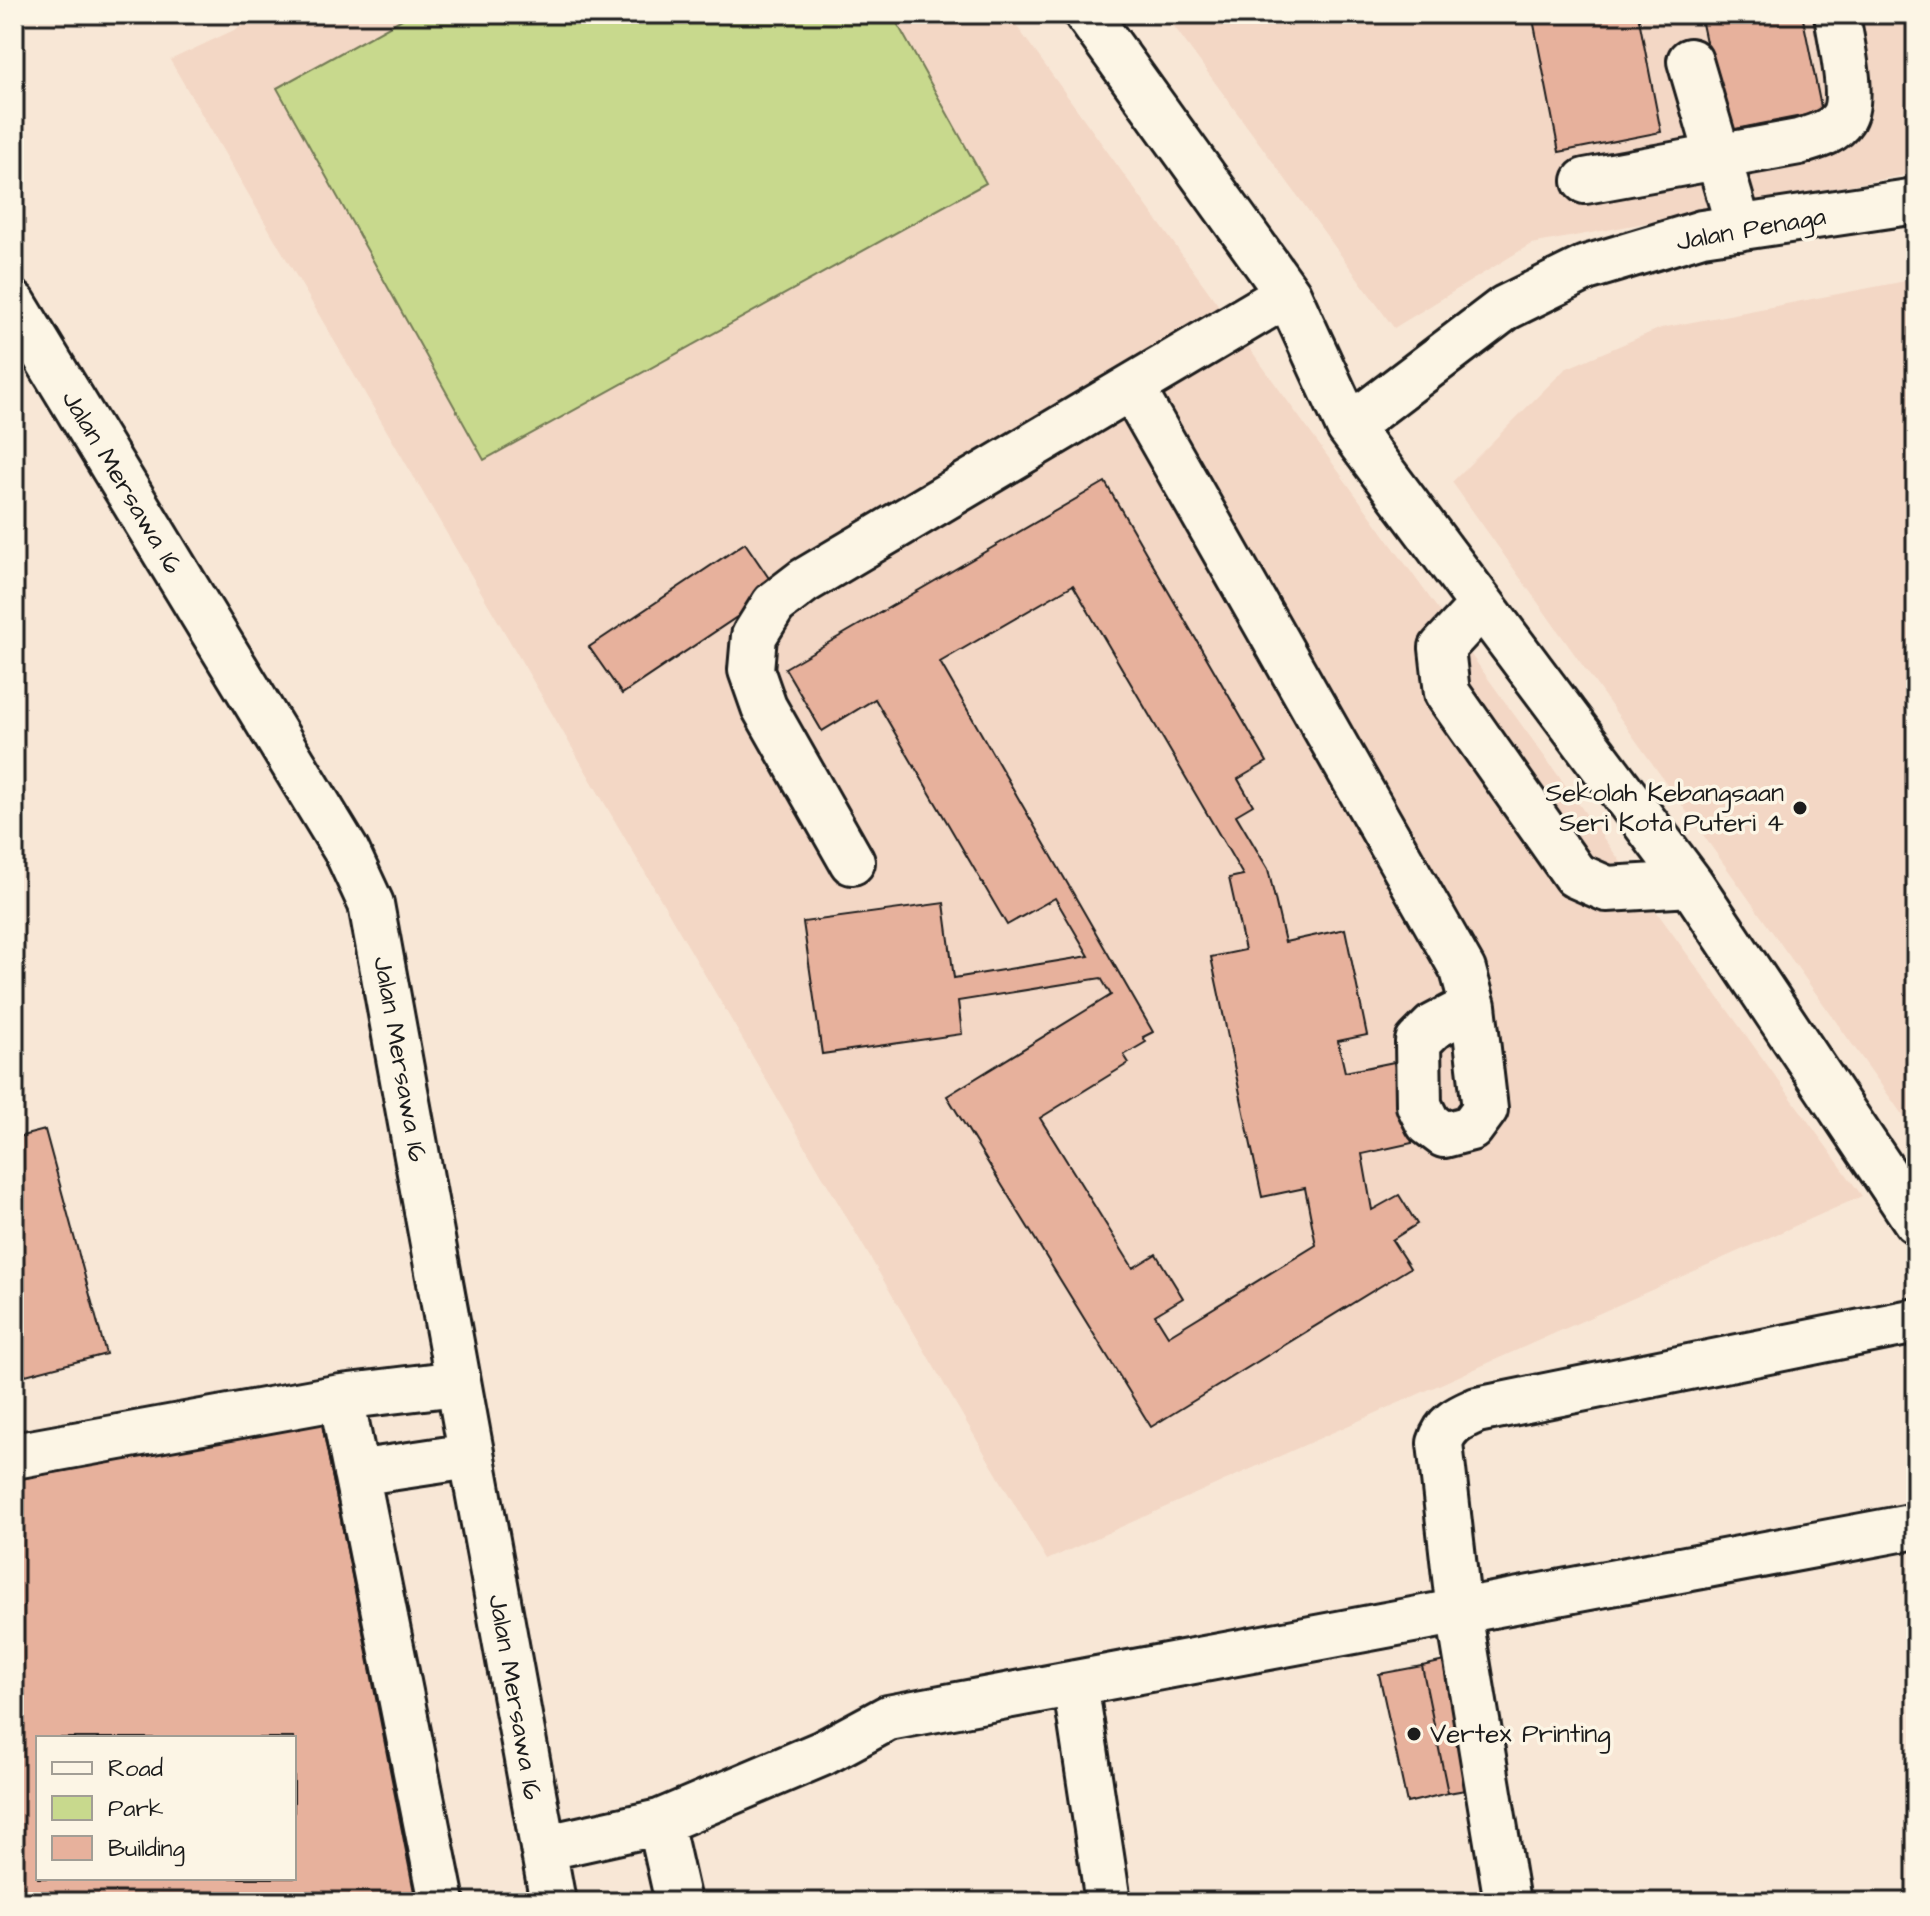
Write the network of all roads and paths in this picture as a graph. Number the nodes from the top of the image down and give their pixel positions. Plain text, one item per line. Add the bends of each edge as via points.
1 (1087, 14) edge
2 (1837, 14) edge
3 (1690, 61) dead end
4 (1718, 157) junction
5 (1585, 181) dead end
6 (1916, 201) edge
7 (1739, 228) junction
8 (1288, 294) junction
9 (14, 304) edge
10 (1132, 388) junction
11 (1349, 427) junction
12 (1482, 605) junction
13 (852, 862) dead end
14 (1691, 884) junction
15 (1473, 1006) dead end
16 (1916, 1221) edge
17 (1916, 1321) edge
18 (457, 1383) junction
19 (341, 1397) junction
20 (14, 1456) edge
21 (470, 1456) junction
22 (356, 1473) junction
23 (1916, 1526) edge
24 (1459, 1612) junction
25 (1075, 1683) junction
26 (660, 1822) junction
27 (543, 1848) junction
28 (442, 1902) edge
29 (553, 1902) edge
30 (678, 1902) edge
31 (1108, 1902) edge
32 (1507, 1902) edge

1 - 8 street
2 - 4 street via 1849,99 1843,119 1825,134 1799,142
3 - 4 street
4 - 5 street
4 - 7 street
6 - 7 street, Jalan Penaga
7 - 11 street, Jalan Penaga via 1702,233 1586,268 1505,308
8 - 10 street
8 - 11 street
9 - 18 street, Jalan Mersawa 16 via 347,852 371,904
10 - 13 street via 804,581 774,604 754,636 751,670 764,707
10 - 15 street via 1463,970
11 - 12 street
12 - 14 street
12 - 14 street via 1442,648 1447,693 1575,875 1607,889
14 - 16 street
17 - 24 street via 1507,1403 1455,1419 1440,1443
18 - 19 street
18 - 21 street, Jalan Mersawa 16
19 - 20 street
19 - 22 street
21 - 22 street
21 - 27 street, Jalan Mersawa 16
22 - 28 street
23 - 24 street
24 - 25 street
24 - 32 street
25 - 26 street via 888,1718 823,1753
25 - 31 street
26 - 27 street
26 - 30 street
27 - 29 street, Jalan Mersawa 16

